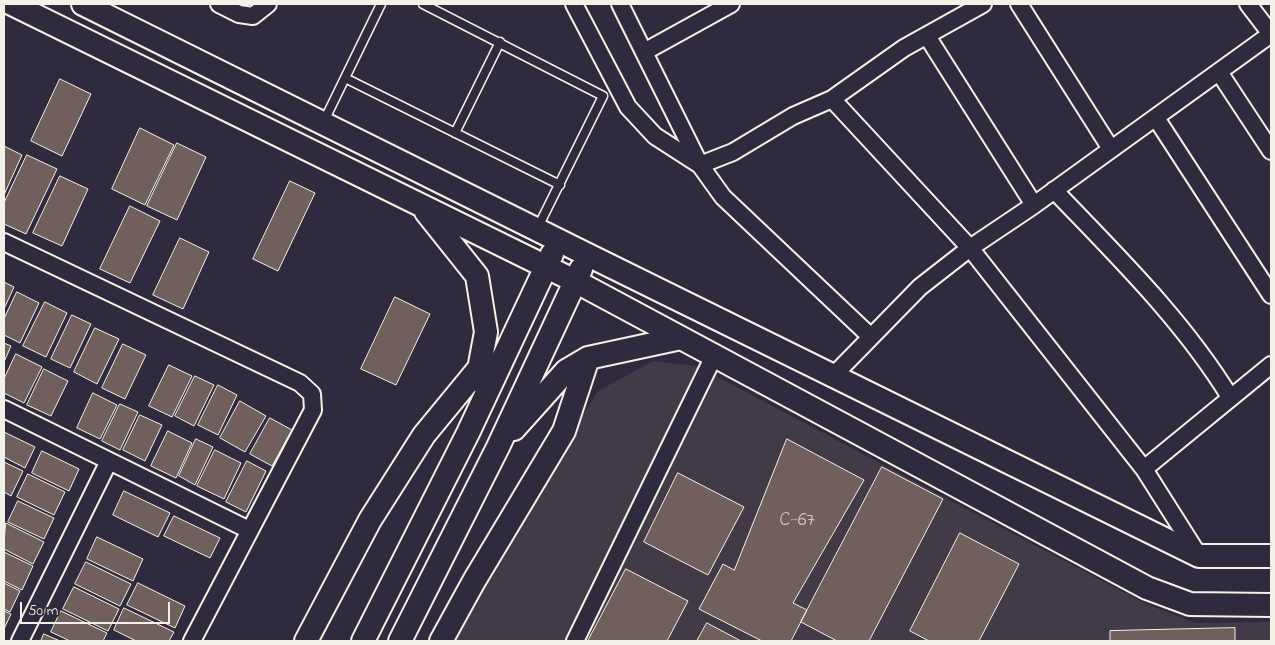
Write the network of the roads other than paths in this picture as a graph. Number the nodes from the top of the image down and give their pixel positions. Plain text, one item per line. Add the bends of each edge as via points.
1 (12, 4) edge
2 (83, 4) edge
3 (219, 4) edge
4 (268, 4) edge
5 (381, 4) edge
6 (423, 4) edge
7 (574, 4) edge
8 (620, 4) edge
9 (731, 4) edge
10 (983, 4) edge
11 (1019, 4) edge
12 (1248, 4) edge
13 (926, 36) junction
14 (500, 42) junction
15 (644, 52) junction
16 (1219, 72) junction
17 (345, 78) junction
18 (832, 99) junction
19 (1156, 118) junction
20 (323, 123) junction
21 (455, 133) junction
22 (1111, 150) junction
23 (1271, 151) edge
24 (700, 165) junction
25 (560, 185) junction
26 (1054, 190) junction
27 (1034, 204) junction
28 (422, 206) junction
29 (537, 229) junction
30 (559, 240) junction
31 (4, 242) edge
32 (970, 248) junction
33 (588, 255) junction
34 (545, 267) junction
35 (575, 281) junction
36 (1271, 295) edge
37 (870, 336) junction
38 (681, 338) junction
39 (714, 356) junction
40 (588, 358) junction
41 (1271, 364) edge
42 (480, 367) junction
43 (834, 375) junction
44 (1230, 397) junction
45 (4, 409) edge
46 (468, 433) junction
47 (498, 447) junction
48 (109, 461) junction
49 (1144, 469) junction
50 (249, 530) junction
51 (1199, 556) junction
52 (1271, 556) edge
53 (1271, 605) edge
54 (20, 641) edge
55 (192, 641) edge
56 (306, 641) edge
57 (363, 641) edge
58 (400, 641) edge
59 (441, 641) edge
60 (574, 641) edge

1 - 28 street
2 - 20 street
3 - 4 street via 239,14 254,16
5 - 17 lane
6 - 14 lane
7 - 24 street via 628,107 655,136
8 - 15 street
9 - 15 street
10 - 13 street
11 - 22 street
12 - 16 street via 1271,34
13 - 18 street
13 - 27 street
14 - 21 lane
14 - 25 lane via 603,96
15 - 24 street
16 - 19 street
16 - 23 street
17 - 20 lane
17 - 21 lane
18 - 24 street via 794,116 733,152
18 - 32 street
19 - 22 street
19 - 36 street
20 - 29 street
21 - 25 lane
22 - 26 street
24 - 37 street via 723,197
25 - 29 lane
26 - 27 street
26 - 44 street via 1139,277 1210,365
27 - 32 street
28 - 34 street
28 - 42 street via 478,276 486,332
29 - 30 street
30 - 33 street
30 - 34 street
31 - 50 street via 300,383 312,394 313,410
32 - 37 street via 920,287
32 - 49 street
33 - 35 street
33 - 43 street
34 - 35 street
34 - 46 street
35 - 38 street
35 - 47 street
37 - 43 street
38 - 39 street
38 - 40 street
39 - 53 street via 1147,588 1190,604
39 - 60 street
40 - 47 street via 566,372
40 - 59 street via 564,431
41 - 44 street
42 - 46 street
42 - 56 street via 424,435 380,504
43 - 51 street
44 - 49 street
45 - 48 street
46 - 57 street
47 - 58 street
48 - 50 street
48 - 54 street
49 - 51 street
50 - 55 street
51 - 52 street

